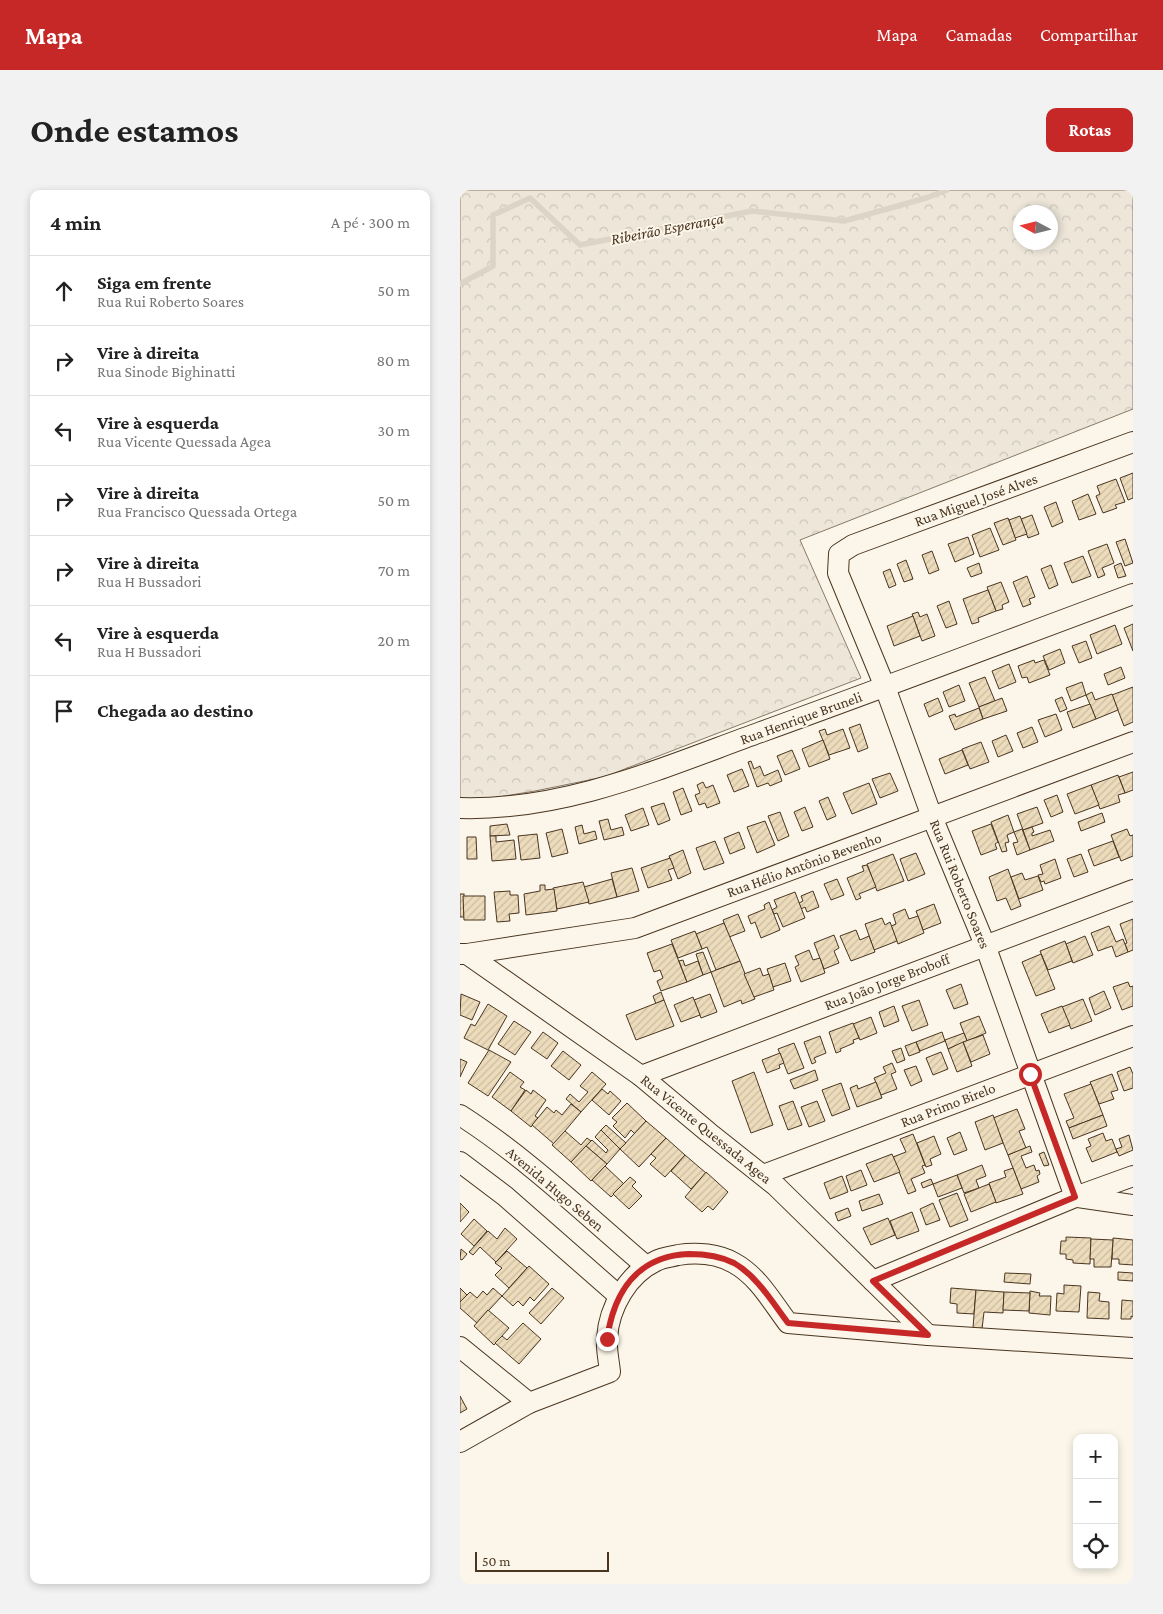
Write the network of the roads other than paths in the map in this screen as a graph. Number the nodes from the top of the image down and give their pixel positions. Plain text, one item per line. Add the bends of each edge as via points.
1 (1133, 442) edge
2 (838, 573) joint
3 (1133, 594) edge
4 (885, 687) junction
5 (1133, 742) edge
6 (460, 808) edge
7 (932, 817) junction
8 (1133, 890) edge
9 (985, 945) junction
10 (463, 954) edge
11 (1133, 1036) edge
12 (1030, 1074) junction
13 (641, 1076) junction
14 (460, 1115) edge
15 (460, 1162) edge
16 (763, 1175) junction
17 (1133, 1176) edge
18 (1075, 1197) junction
19 (1133, 1206) edge
20 (646, 1266) junction
21 (873, 1281) junction
22 (619, 1296) junction
23 (928, 1335) junction
24 (460, 1347) edge
25 (1133, 1348) edge
26 (529, 1403) junction
27 (460, 1442) edge

1 - 2 street, Rua Miguel José Alves via 854,545 839,554
2 - 4 street, Rua Rui Roberto Soares
3 - 4 street, Rua Henrique Bruneli
4 - 6 street, Rua Henrique Bruneli via 608,787 540,803
4 - 7 street, Rua Rui Roberto Soares
5 - 7 street, Rua Hélio Antônio Bevenho
7 - 9 street, Rua Rui Roberto Soares
7 - 10 street, Rua Hélio Antônio Bevenho via 635,928
8 - 9 street, Rua João Jorge Broboff
9 - 12 street, Rua Rui Roberto Soares
9 - 13 street, Rua João Jorge Broboff
10 - 13 street, Rua Vicente Quessada Agea
11 - 12 street, Rua Primo Birelo
12 - 16 street, Rua Primo Birelo
12 - 18 street, Rua Rui Roberto Soares
13 - 16 street, Rua Vicente Quessada Agea
14 - 20 street, Avenida Hugo Seben via 512,1152
15 - 22 street via 505,1196
16 - 21 street, Rua Vicente Quessada Agea
17 - 18 street
18 - 19 street
18 - 21 street
20 - 22 street
20 - 23 street via 683,1254 711,1255 748,1272 788,1323
21 - 23 street, Rua Vicente Quessada Agea
22 - 26 street via 607,1339 610,1372
23 - 25 street
24 - 26 street
26 - 27 street

